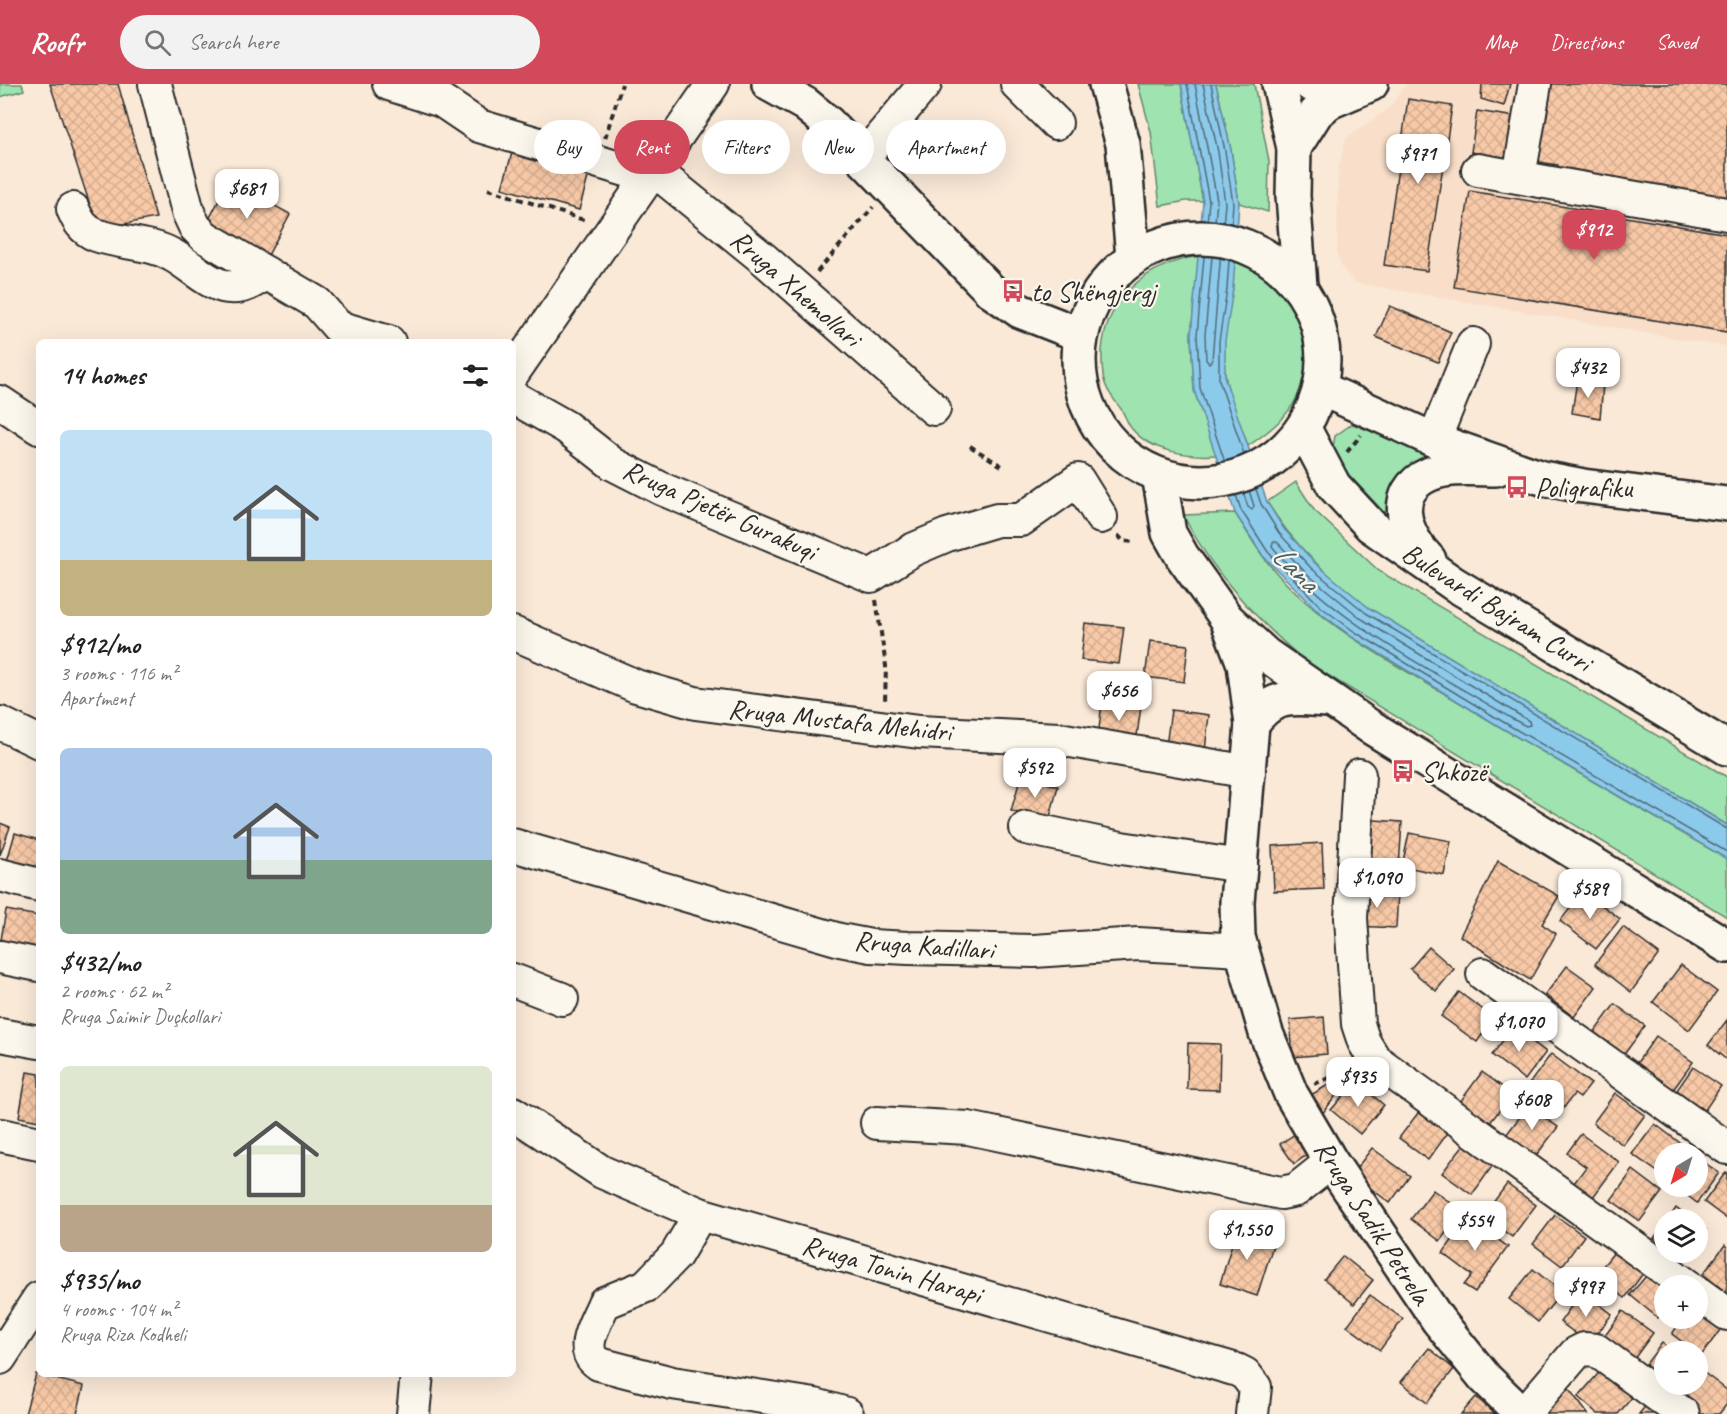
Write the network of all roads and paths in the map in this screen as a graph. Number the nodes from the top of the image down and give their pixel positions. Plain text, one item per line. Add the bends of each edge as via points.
1 (155, 84) edge
2 (389, 84) edge
3 (622, 84) edge
4 (713, 84) edge
5 (769, 84) edge
6 (925, 84) edge
7 (1017, 84) edge
8 (1106, 84) edge
9 (1279, 84) edge
10 (1310, 84) edge
11 (1535, 84) edge
12 (1360, 88) edge
13 (456, 95) edge
14 (689, 120) edge
15 (823, 120) edge
16 (1056, 123) dead end
17 (534, 143) edge
18 (874, 145) edge
19 (1294, 148) junction
20 (602, 149) edge
21 (1478, 170) dead end
22 (874, 171) edge
23 (652, 174) joint
24 (1519, 177) junction
25 (488, 189) dead end
26 (877, 202) dead end
27 (73, 209) dead end
28 (1727, 214) edge
29 (612, 230) junction
30 (1133, 257) junction
31 (266, 273) junction
32 (1300, 286) junction
33 (801, 290) junction
34 (336, 334) edge
35 (1081, 335) junction
36 (368, 339) edge
37 (1473, 344) dead end
38 (516, 369) edge
39 (1322, 389) junction
40 (516, 399) edge
41 (0, 402) edge
42 (934, 409) dead end
43 (36, 426) edge
44 (1304, 427) junction
45 (1365, 429) dead end
46 (1434, 440) junction
47 (970, 446) dead end
48 (1343, 458) dead end
49 (1005, 468) dead end
50 (1513, 468) junction
51 (1159, 475) junction
52 (1727, 504) edge
53 (1101, 517) dead end
54 (1123, 541) dead end
55 (1136, 542) dead end
56 (1454, 584) junction
57 (1227, 619) junction
58 (880, 621) dead end
59 (516, 634) edge
60 (1331, 700) junction
61 (0, 723) edge
62 (1252, 724) junction
63 (882, 727) junction
64 (36, 741) edge
65 (1727, 748) edge
66 (1249, 772) junction
67 (1359, 775) dead end
68 (1026, 828) dead end
69 (516, 846) edge
70 (1240, 866) junction
71 (0, 875) edge
72 (36, 884) edge
73 (1727, 946) edge
74 (1241, 950) junction
75 (0, 957) edge
76 (36, 964) edge
77 (1483, 974) dead end
78 (516, 981) edge
79 (562, 999) dead end
80 (0, 1035) edge
81 (36, 1041) edge
82 (1375, 1060) junction
83 (1292, 1094) junction
84 (516, 1115) edge
85 (877, 1123) dead end
86 (0, 1135) edge
87 (36, 1142) edge
88 (1727, 1148) edge
89 (1331, 1162) junction
90 (700, 1214) junction
91 (1673, 1275) edge
92 (1708, 1300) edge
93 (36, 1303) edge
94 (1727, 1314) edge
95 (0, 1358) edge
96 (417, 1377) edge
97 (413, 1414) edge
98 (848, 1414) edge
99 (1252, 1414) edge
100 (1523, 1414) edge
101 (1683, 1414) edge

1 - 31 street via 195,227 217,245
2 - 13 street via 442,101
3 - 20 path
4 - 14 street
5 - 15 main road
6 - 18 street
7 - 16 street
8 - 30 main road via 1123,144
9 - 19 main road
10 - 12 main road
11 - 24 street
12 - 19 main road via 1316,113
13 - 17 street via 479,126
19 - 32 main road via 1293,196
21 - 24 street
22 - 35 main road via 991,291 1020,311
23 - 29 street
23 - 33 street, Rruga Xhemollari
24 - 28 street
25 - 29 path
26 - 33 path
27 - 31 street via 79,223 95,235 154,247 227,287 253,282
29 - 38 street
30 - 32 main road via 1175,240 1220,239 1263,254
30 - 35 main road via 1109,278
31 - 34 street via 317,303
32 - 39 main road via 1323,345
33 - 42 street, Rruga Xhemollari
34 - 36 street
35 - 51 main road via 1080,380 1093,419 1110,443 1133,462
37 - 46 street
39 - 44 main road
39 - 46 main road
40 - 53 street, Rruga Pjetër Gurakuqi via 566,427 613,464 662,489 871,576 947,535 998,520 1021,520 1078,480
41 - 43 street
44 - 51 main road via 1281,453 1242,475 1216,482
44 - 56 main road, Bulevardi Bajram Curri via 1330,480 1351,507 1371,526
45 - 48 path
46 - 50 main road
47 - 49 path
50 - 52 main road via 1561,483
50 - 56 main road via 1431,474 1420,480 1407,499 1409,535
51 - 57 main road via 1169,533 1206,594
54 - 55 path
56 - 65 main road, Bulevardi Bajram Curri
57 - 60 main road via 1265,654
57 - 62 main road, Rruga Sadik Petrela via 1244,664
58 - 63 path via 886,666
59 - 63 street, Rruga Mustafa Mehidri via 636,686 695,703
60 - 62 main road via 1282,699 1266,705
60 - 73 main road
61 - 64 street
62 - 66 main road, Rruga Sadik Petrela
63 - 66 street, Rruga Mustafa Mehidri via 1059,739
66 - 70 main road, Rruga Sadik Petrela
67 - 82 street via 1351,918 1358,1024
68 - 70 street via 1121,848
69 - 74 street, Rruga Kadillari via 872,946 1034,951 1138,944
70 - 74 main road, Rruga Sadik Petrela via 1237,921
71 - 72 street
74 - 83 main road, Rruga Sadik Petrela via 1266,1033
75 - 76 street
77 - 88 street
78 - 79 street
80 - 81 street
82 - 83 path
82 - 91 street
83 - 89 main road, Rruga Sadik Petrela
84 - 90 street, Rruga Tonin Harapi via 602,1172
85 - 89 street via 968,1128 1281,1193 1296,1190
86 - 87 street
89 - 100 main road, Rruga Sadik Petrela via 1438,1320 1485,1377
90 - 98 street via 676,1255 646,1286 604,1303 587,1344 590,1356 599,1364 672,1383 815,1405
90 - 99 street, Rruga Tonin Harapi via 1238,1370 1255,1387
92 - 94 street
93 - 95 street
96 - 97 street
100 - 101 street via 1576,1353 1584,1349 1596,1350

